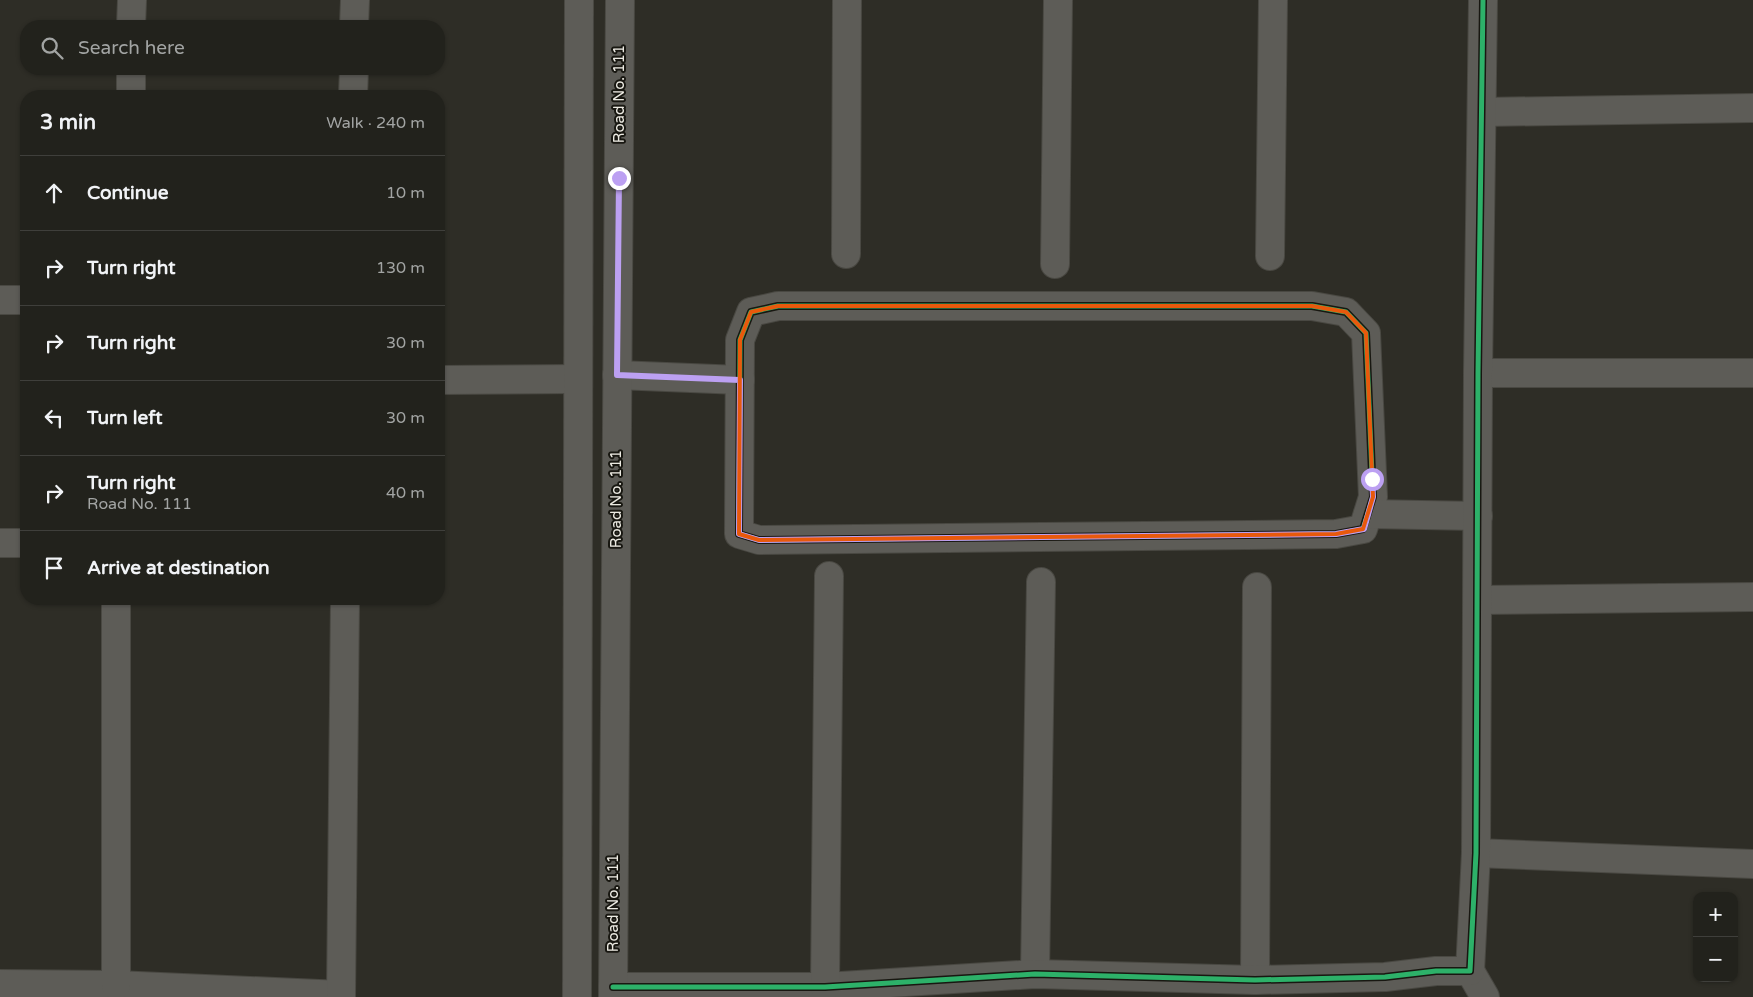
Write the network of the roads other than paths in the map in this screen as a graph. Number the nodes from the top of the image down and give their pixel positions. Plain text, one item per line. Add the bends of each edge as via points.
1 (132, 0) edge
2 (354, 0) edge
3 (579, 0) edge
4 (620, 0) edge
5 (847, 0) edge
6 (1058, 0) edge
7 (1272, 0) edge
8 (1484, 0) edge
9 (131, 20) edge
10 (354, 20) edge
11 (131, 75) edge
12 (354, 75) edge
13 (131, 90) edge
14 (353, 90) edge
15 (1753, 108) edge
16 (1482, 112) junction
17 (846, 254) dead end
18 (1270, 256) dead end
19 (1054, 264) dead end
20 (0, 300) edge
21 (20, 300) edge
22 (1478, 373) junction
23 (1753, 373) edge
24 (617, 375) junction
25 (578, 379) junction
26 (445, 380) edge
27 (740, 380) junction
28 (1368, 514) junction
29 (1478, 516) junction
30 (0, 543) edge
31 (20, 544) edge
32 (829, 576) dead end
33 (1041, 582) dead end
34 (1257, 587) dead end
35 (1753, 597) edge
36 (1478, 600) junction
37 (116, 605) edge
38 (345, 605) edge
39 (1476, 853) junction
40 (1753, 864) edge
41 (1470, 971) junction
42 (1034, 974) junction
43 (1255, 980) junction
44 (0, 984) edge
45 (116, 985) junction
46 (825, 987) junction
47 (613, 992) edge
48 (341, 996) edge
49 (577, 997) edge
50 (1485, 997) edge

1 - 9 street
2 - 10 street
3 - 25 street
4 - 24 street, Road No. 111
5 - 17 street
6 - 19 street
7 - 18 street
8 - 16 street
11 - 13 street
12 - 14 street
15 - 16 street
16 - 22 street
20 - 21 street
22 - 23 street
22 - 29 street
24 - 27 street
24 - 47 street, Road No. 111
25 - 26 street
25 - 49 street
27 - 28 street via 739,534 759,540 1336,534 1364,529
27 - 28 street via 740,340 751,312 778,306 1312,306 1346,312 1366,333 1373,497
28 - 29 street
29 - 36 street
30 - 31 street
32 - 46 street
33 - 42 street
34 - 43 street
35 - 36 street
36 - 39 street
37 - 45 street
38 - 48 street
39 - 40 street
39 - 41 street
41 - 43 street
41 - 50 street
42 - 43 street
42 - 46 street
44 - 45 street
45 - 48 street
46 - 47 street

